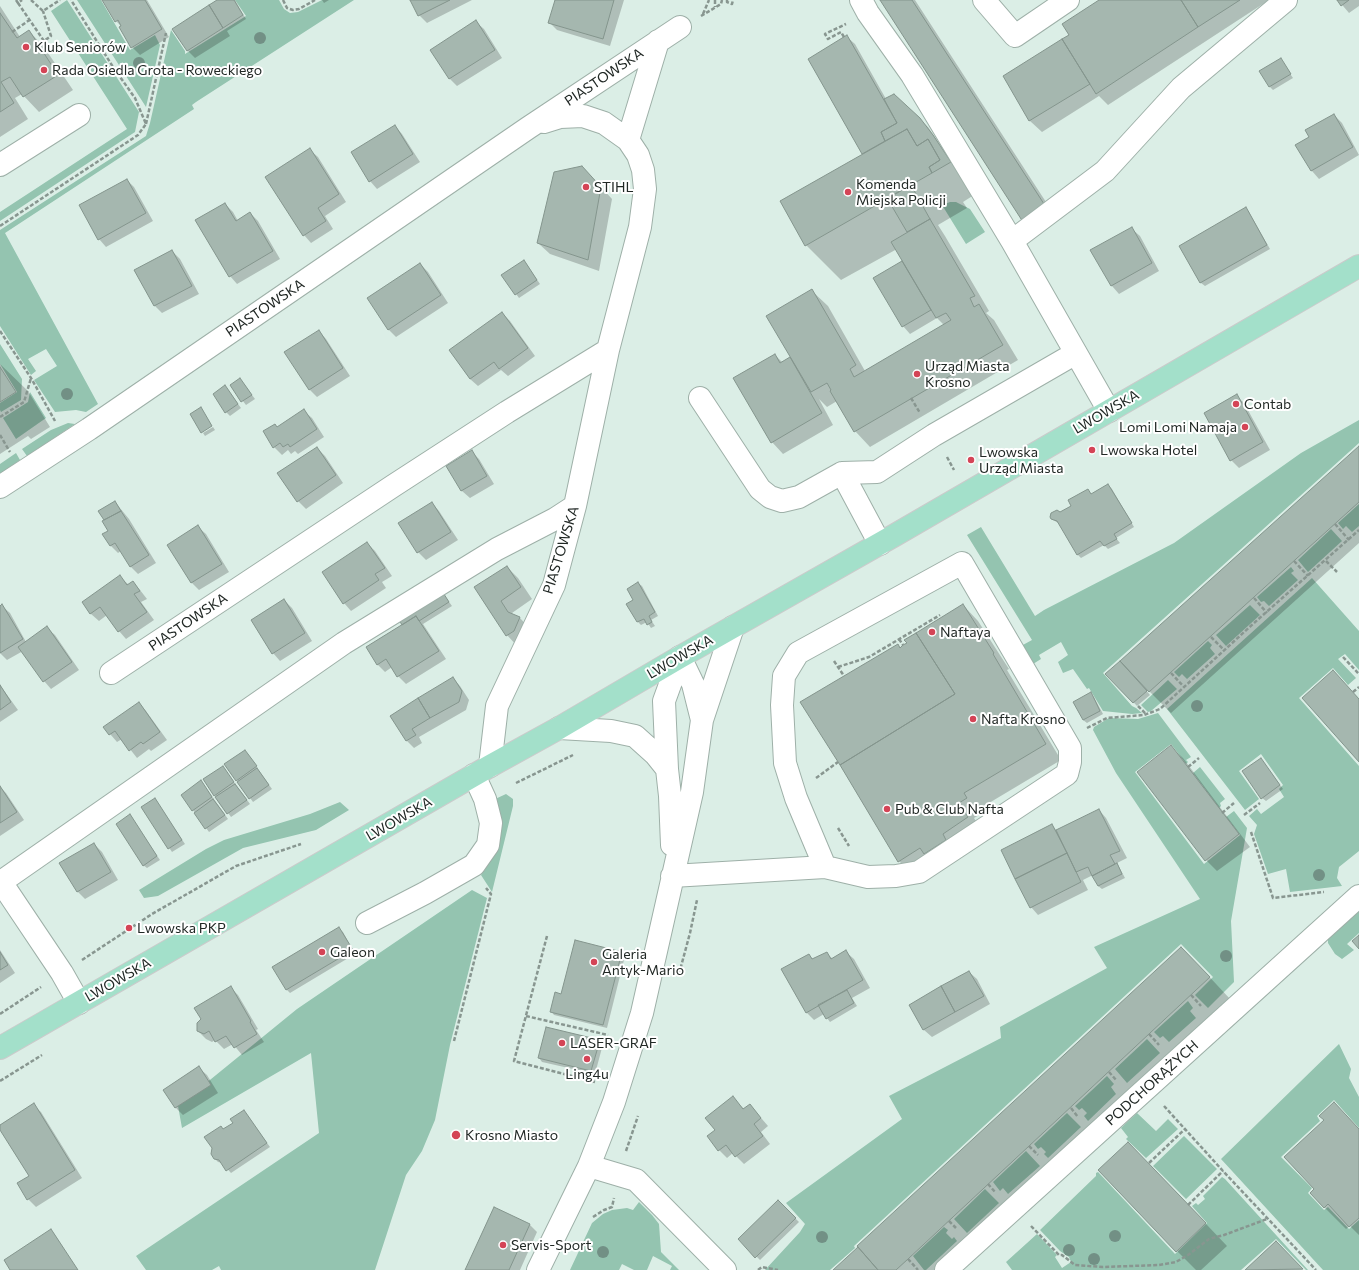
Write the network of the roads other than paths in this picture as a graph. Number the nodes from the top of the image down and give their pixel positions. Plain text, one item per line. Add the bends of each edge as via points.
1 (861, 0) edge
2 (984, 0) edge
3 (1068, 0) edge
4 (1286, 0) edge
5 (680, 27) dead end
6 (658, 41) junction
7 (79, 115) dead end
8 (528, 128) junction
9 (628, 140) junction
10 (0, 165) edge
11 (1012, 241) junction
12 (1359, 266) edge
13 (608, 350) junction
14 (1076, 353) junction
15 (700, 398) dead end
16 (1109, 411) junction
17 (842, 473) junction
18 (0, 486) edge
19 (576, 506) junction
20 (880, 544) junction
21 (733, 627) junction
22 (680, 657) junction
23 (111, 673) dead end
24 (702, 720) junction
25 (559, 728) junction
26 (666, 769) junction
27 (482, 771) junction
28 (825, 867) junction
29 (672, 876) junction
30 (1359, 896) edge
31 (367, 923) dead end
32 (79, 1003) junction
33 (0, 1048) edge
34 (589, 1166) junction
35 (541, 1265) edge
36 (725, 1270) edge
37 (946, 1270) edge

1 - 11 street via 912,75
2 - 3 street via 1015,36
4 - 11 street via 1181,88 1105,171
5 - 6 street, PIASTOWSKA
6 - 8 street, PIASTOWSKA
6 - 9 street
7 - 10 street
8 - 9 street, PIASTOWSKA via 560,117 583,116 604,123
8 - 18 street, PIASTOWSKA via 89,429
9 - 13 street, PIASTOWSKA via 638,155 645,189 640,227
11 - 14 street
12 - 16 main road, LWOWSKA
13 - 19 street, PIASTOWSKA
13 - 23 street, PIASTOWSKA via 467,438
14 - 16 street
14 - 17 street via 934,435 877,472
15 - 17 street via 760,489 770,497 782,501 799,497
16 - 20 main road, LWOWSKA
17 - 20 street
19 - 27 street, PIASTOWSKA via 554,585 497,706
19 - 32 street via 497,549 344,643 0,882 62,973
20 - 21 main road, LWOWSKA
21 - 22 main road, LWOWSKA
21 - 24 street
22 - 24 street via 693,684
22 - 25 main road, LWOWSKA
22 - 26 street via 664,701
24 - 29 street via 692,792
25 - 26 street via 611,731 635,736 655,754
25 - 27 main road, LWOWSKA
26 - 29 street via 670,796
27 - 31 street via 491,823 488,845 474,864
27 - 32 main road, LWOWSKA
28 - 28 street via 796,798 785,763 782,705 784,676 798,653 962,563 1070,748 1067,774 919,872 868,877
28 - 29 street
29 - 34 street via 642,1013 614,1102
30 - 37 street, PODCHORĄŻYCH
32 - 33 main road, LWOWSKA
34 - 35 street
34 - 36 street via 636,1180

